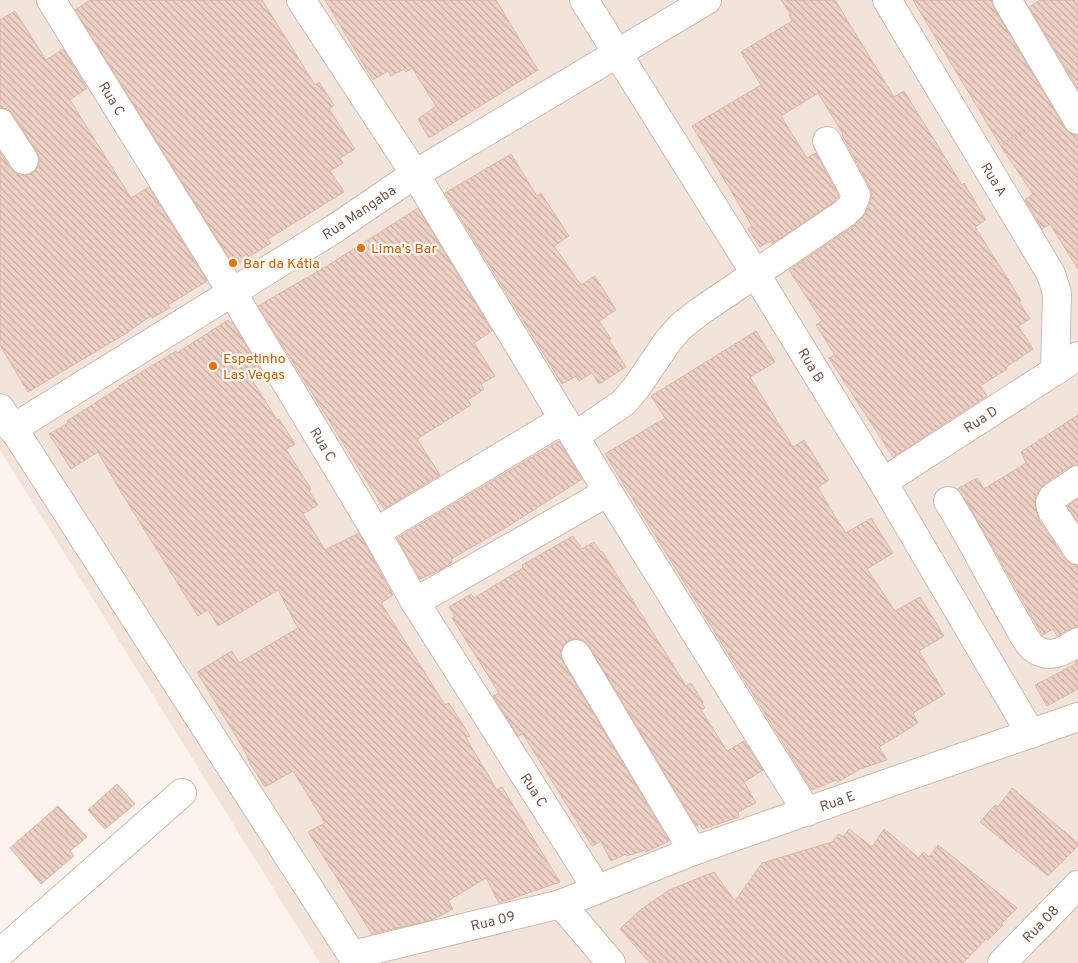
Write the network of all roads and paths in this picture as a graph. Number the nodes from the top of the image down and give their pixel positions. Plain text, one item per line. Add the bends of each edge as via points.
1 (51, 0) edge
2 (301, 0) edge
3 (584, 0) edge
4 (707, 0) edge
5 (887, 0) edge
6 (1007, 0) edge
7 (618, 55) junction
8 (1072, 110) edge
9 (0, 123) edge
10 (827, 141) dead end
11 (982, 159) junction
12 (24, 160) dead end
13 (415, 174) junction
14 (754, 273) junction
15 (232, 292) junction
16 (1078, 356) edge
17 (1055, 371) junction
18 (6, 418) edge
19 (570, 428) junction
20 (1078, 480) edge
21 (883, 482) junction
22 (608, 492) junction
23 (948, 501) dead end
24 (376, 532) junction
25 (1078, 550) edge
26 (415, 602) junction
27 (1078, 642) edge
28 (576, 654) dead end
29 (1078, 716) edge
30 (1031, 734) junction
31 (182, 793) dead end
32 (807, 812) junction
33 (693, 851) junction
34 (1078, 885) edge
35 (596, 889) junction
36 (561, 904) junction
37 (0, 953) edge
38 (354, 959) edge
39 (606, 962) edge
40 (1002, 963) edge

1 - 15 street, Rua C
2 - 13 street
3 - 7 street, Rua B
4 - 7 street, Rua Mangaba
5 - 11 street, Rua A
6 - 8 street
7 - 13 street, Rua Mangaba
7 - 14 street, Rua B
8 - 11 path
9 - 12 street
10 - 14 street via 856,195 852,206
11 - 17 street, Rua A via 1051,274 1057,293
13 - 15 street, Rua Mangaba
13 - 19 street
14 - 19 street via 680,327 623,403
14 - 21 street, Rua B
15 - 18 street, Rua Mangaba
15 - 24 street, Rua C
16 - 17 street, Rua D
17 - 21 street, Rua D
18 - 38 street
19 - 22 street
19 - 24 street
20 - 25 street via 1053,497 1050,503
21 - 30 street, Rua B
22 - 26 street
22 - 32 street
23 - 27 street via 1032,647 1044,653 1059,654
24 - 26 street, Rua C
26 - 35 street, Rua C
28 - 33 street
29 - 30 street, Rua E
30 - 32 street, Rua E
31 - 37 street
32 - 33 street, Rua E
33 - 35 street, Rua E
34 - 40 street, Rua 08
35 - 36 street
36 - 38 street, Rua 09
36 - 39 street

